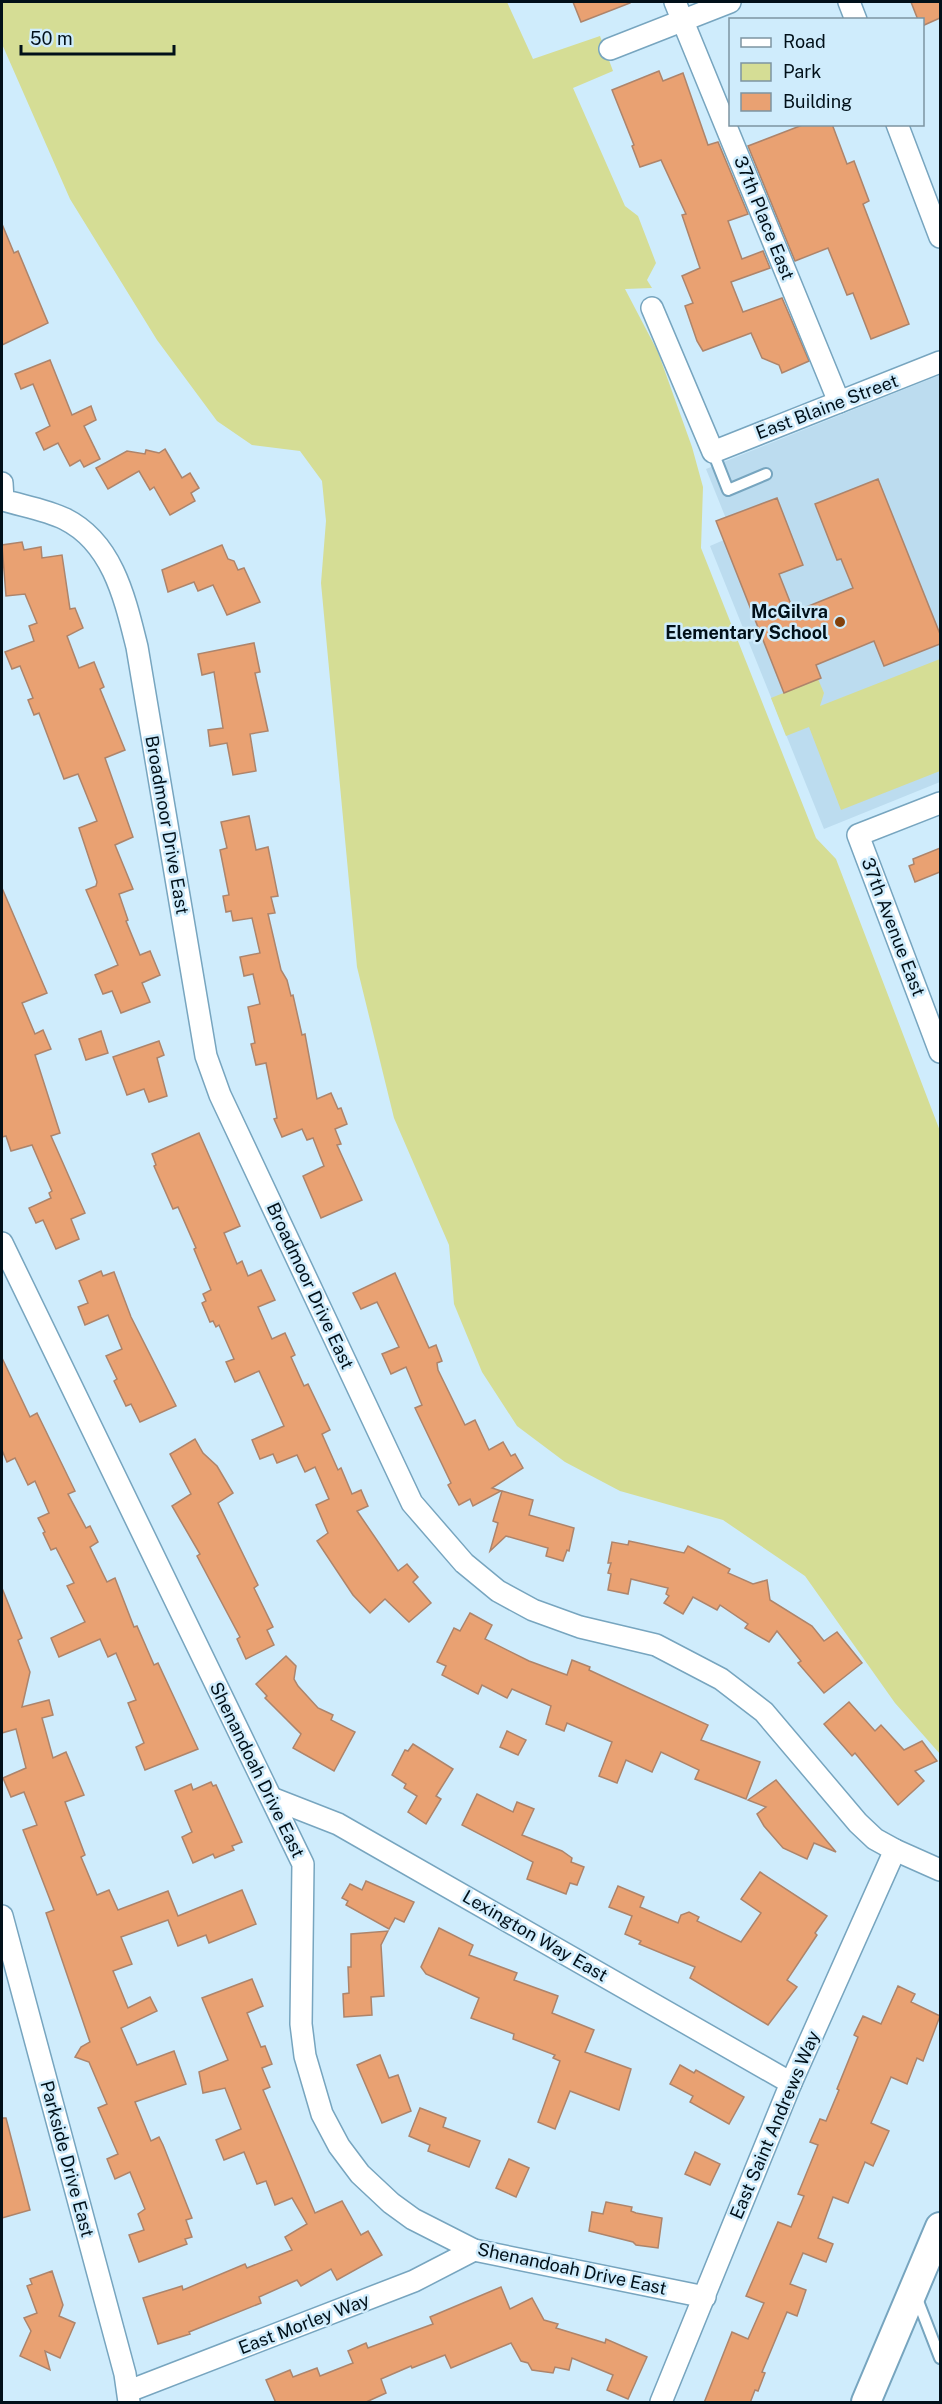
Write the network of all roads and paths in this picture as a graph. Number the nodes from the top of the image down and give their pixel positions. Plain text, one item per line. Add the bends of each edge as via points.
1 (730, 2) edge
2 (849, 2) edge
3 (679, 11) edge
4 (855, 18) edge
5 (610, 49) dead end
6 (898, 126) edge
7 (940, 237) edge
8 (652, 308) dead end
9 (940, 362) edge
10 (839, 402) junction
11 (713, 452) junction
12 (766, 474) dead end
13 (2, 494) edge
14 (940, 803) edge
15 (940, 1052) edge
16 (2, 1243) edge
17 (274, 1799) junction
18 (895, 1850) junction
19 (940, 1870) edge
20 (2, 1916) edge
21 (791, 2084) junction
22 (940, 2227) edge
23 (474, 2250) junction
24 (914, 2290) junction
25 (705, 2297) junction
26 (940, 2358) edge
27 (129, 2397) edge
28 (661, 2403) edge
29 (866, 2403) edge

1 - 3 street
2 - 4 street
3 - 5 street
3 - 10 street, 37th Place East
6 - 7 street
8 - 11 street
9 - 10 street, East Blaine Street
10 - 11 street, East Blaine Street
11 - 12 lane via 728,490
13 - 18 street, Broadmoor Drive East via 65,519 93,538 110,563 137,647 206,1056 220,1095 412,1503 464,1563 498,1591 533,1610 580,1627 656,1645 721,1679 764,1712 858,1823
14 - 15 street, 37th Avenue East via 858,835
16 - 17 street, Shenandoah Drive East
17 - 21 street, Lexington Way East via 338,1824
17 - 23 street, Shenandoah Drive East via 303,1864 301,2024 304,2056 322,2114 339,2146 372,2187 413,2219
18 - 19 street, Broadmoor Drive East
18 - 21 street, East Saint Andrews Way
20 - 27 street, Parkside Drive East
21 - 25 street, East Saint Andrews Way
22 - 24 main road
23 - 25 street, Shenandoah Drive East
23 - 27 street, East Morley Way via 414,2281
24 - 26 lane
24 - 29 main road
25 - 28 street, East Saint Andrews Way

